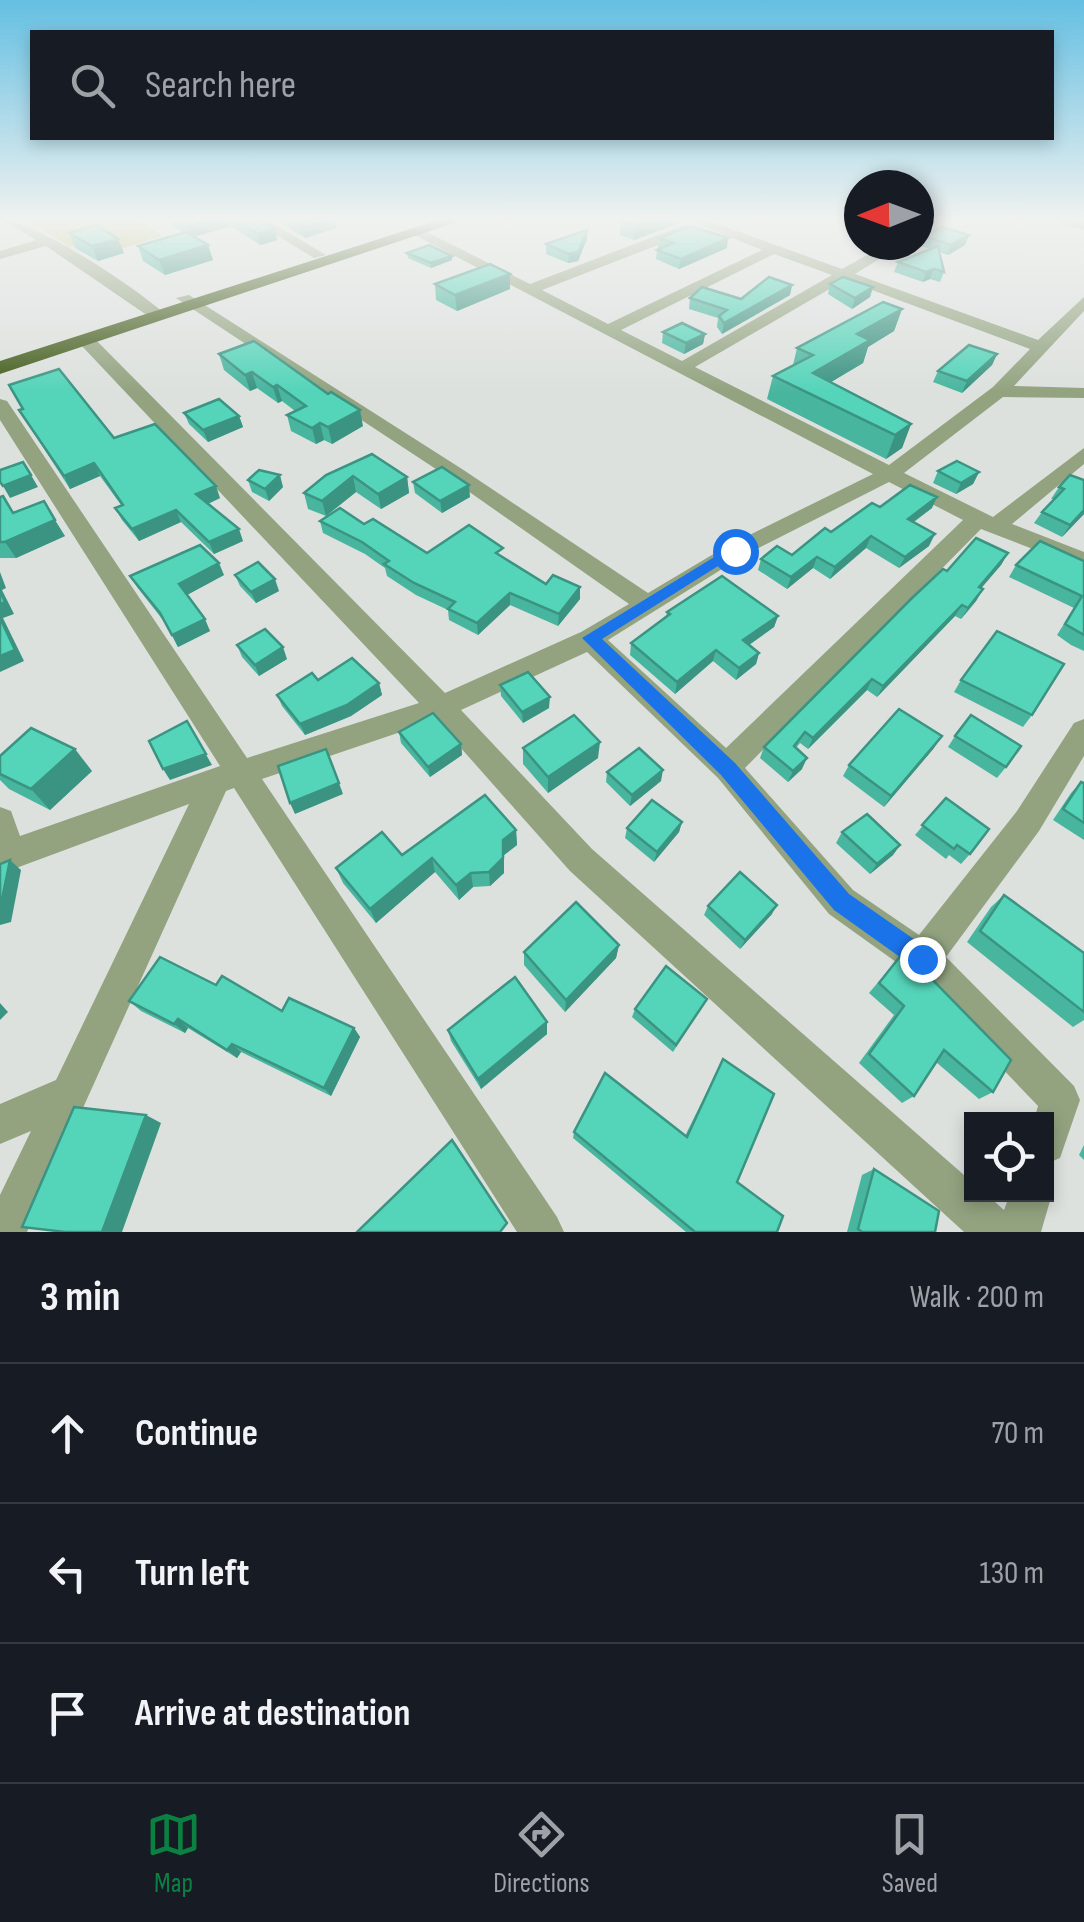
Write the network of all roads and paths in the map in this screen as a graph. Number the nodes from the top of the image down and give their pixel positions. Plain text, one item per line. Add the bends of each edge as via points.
1 (100, 276) edge
2 (260, 276) edge
3 (268, 276) edge
4 (509, 276) edge
5 (561, 276) edge
6 (718, 276) edge
7 (844, 276) edge
8 (846, 276) edge
9 (530, 289) junction
10 (189, 302) junction
11 (1084, 302) edge
12 (154, 313) junction
13 (610, 329) junction
14 (86, 340) junction
15 (1040, 347) junction
16 (0, 354) edge
17 (683, 366) junction
18 (0, 368) edge
19 (998, 391) junction
20 (1084, 394) edge
21 (0, 406) edge
22 (1084, 454) edge
23 (890, 473) junction
24 (987, 522) junction
25 (1084, 562) edge
26 (645, 603) junction
27 (590, 638) junction
28 (440, 706) junction
29 (1084, 731) edge
30 (728, 769) junction
31 (228, 778) junction
32 (0, 821) edge
33 (5, 857) edge
34 (922, 959) junction
35 (70, 1093) junction
36 (1054, 1119) edge
37 (0, 1124) edge
38 (1029, 1202) edge
39 (5, 1232) edge
40 (542, 1232) edge
41 (996, 1232) edge
42 (1020, 1232) edge

1 - 12 street
2 - 10 highway
3 - 10 highway
4 - 9 street
5 - 9 street
6 - 13 street
7 - 17 street
8 - 15 street
9 - 13 street
10 - 12 highway
10 - 26 street
11 - 15 street
12 - 14 highway
12 - 16 highway
13 - 17 street
14 - 18 highway
14 - 28 street
15 - 19 street
17 - 23 street
19 - 20 street
19 - 23 street
21 - 31 street
22 - 24 street
23 - 24 street
23 - 26 street
24 - 25 street
24 - 30 street
26 - 27 street
27 - 28 street
27 - 30 street
28 - 31 street
28 - 41 street via 581,860
29 - 34 street via 1028,821
30 - 34 street via 842,902
31 - 33 street
31 - 35 street
31 - 40 street
32 - 33 street
34 - 36 street via 1060,1100
35 - 37 street
35 - 39 street
38 - 42 street

